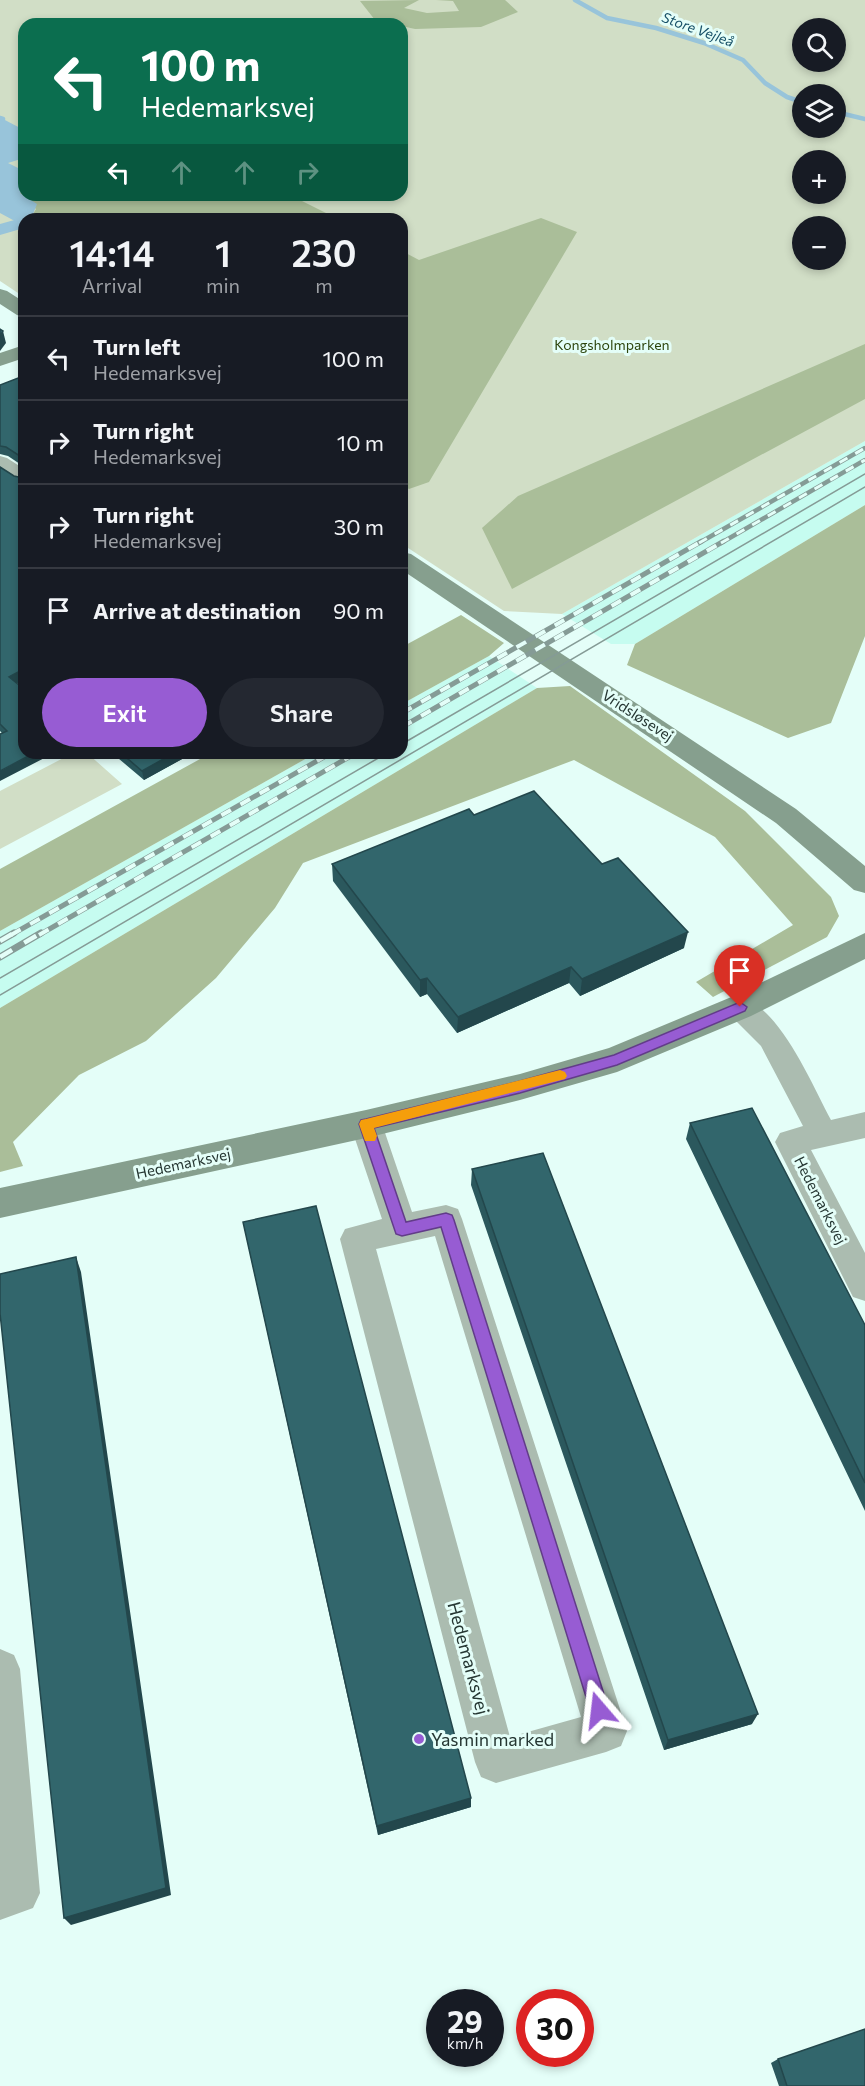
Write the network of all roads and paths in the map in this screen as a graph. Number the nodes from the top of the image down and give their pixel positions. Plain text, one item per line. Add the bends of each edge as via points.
1 (0, 296) edge
2 (18, 307) edge
3 (18, 353) edge
4 (0, 360) edge
5 (18, 372) edge
6 (0, 379) edge
7 (0, 462) edge
8 (18, 475) edge
9 (408, 563) edge
10 (865, 882) edge
11 (865, 945) edge
12 (740, 1007) junction
13 (366, 1124) junction
14 (865, 1125) edge
15 (823, 1135) junction
16 (0, 1203) edge
17 (402, 1230) junction
18 (865, 1286) edge
19 (0, 1669) edge
20 (0, 1898) edge

1 - 2 street
3 - 4 street
5 - 6 street
7 - 8 street
9 - 10 street, Vridsløsevej via 777,810
11 - 12 street, Hedemarksvej
12 - 13 street, Hedemarksvej via 617,1059
12 - 15 street via 772,1038
13 - 16 street, Hedemarksvej
13 - 17 street
14 - 15 street, Hedemarksvej
15 - 18 street, Hedemarksvej via 791,1142
17 - 17 street, Hedemarksvej via 446,1220 606,1731 496,1762 357,1239
19 - 20 street via 18,1893

